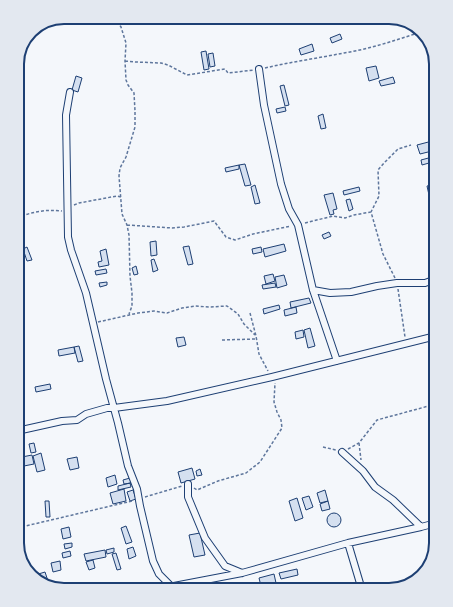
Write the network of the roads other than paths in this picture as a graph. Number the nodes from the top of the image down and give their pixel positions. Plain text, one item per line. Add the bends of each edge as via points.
1 (259, 70) road end
2 (70, 92) dead end
3 (429, 282) edge
4 (313, 290) junction
5 (429, 338) edge
6 (337, 360) junction
7 (114, 408) junction
8 (24, 429) edge
9 (342, 452) road end
10 (188, 484) road end
11 (429, 525) edge
12 (421, 527) junction
13 (348, 543) junction
14 (242, 573) junction
15 (167, 583) edge
16 (195, 583) edge
17 (360, 583) edge

1 - 4 street via 281,184 289,209 298,224
2 - 7 street via 66,115 68,237 86,293
3 - 4 street via 398,283 351,292 330,293
4 - 6 street
5 - 6 street
6 - 7 street via 272,378 167,401
7 - 8 street via 86,414 77,420
7 - 15 street via 128,466 137,489 153,561
9 - 12 street via 363,471 375,487 393,500
10 - 14 street via 188,498 206,538 225,566
11 - 12 street
12 - 13 street
13 - 14 street
13 - 17 street
14 - 16 street

